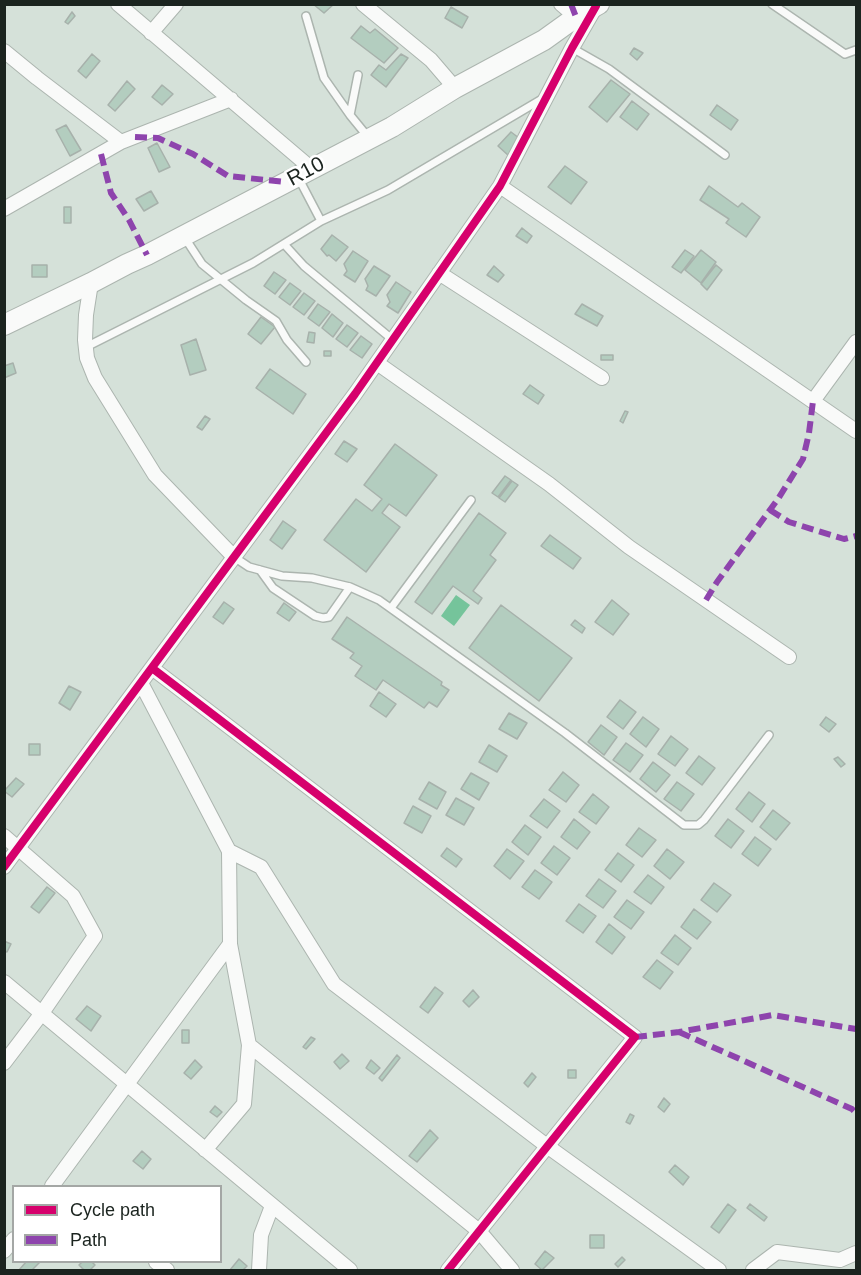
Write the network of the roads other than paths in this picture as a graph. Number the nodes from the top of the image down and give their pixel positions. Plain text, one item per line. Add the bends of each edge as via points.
1 (118, 4) edge
2 (176, 4) edge
3 (363, 4) edge
4 (772, 4) edge
5 (597, 5) edge
6 (568, 11) edge
7 (306, 16) dead end
8 (152, 33) junction
9 (572, 48) junction
10 (856, 50) edge
11 (4, 51) edge
12 (358, 75) dead end
13 (455, 88) junction
14 (548, 96) junction
15 (231, 99) junction
16 (350, 115) junction
17 (369, 139) junction
18 (121, 142) junction
19 (725, 155) dead end
20 (305, 172) junction
21 (500, 186) junction
22 (4, 209) edge
23 (321, 221) junction
24 (183, 236) junction
25 (284, 244) junction
26 (439, 273) junction
27 (220, 279) junction
28 (91, 283) junction
29 (4, 325) edge
30 (393, 340) junction
31 (856, 342) edge
32 (86, 347) junction
33 (306, 362) dead end
34 (377, 363) junction
35 (602, 378) dead end
36 (813, 401) junction
37 (856, 431) edge
38 (471, 500) dead end
39 (234, 557) junction
40 (260, 570) junction
41 (350, 587) junction
42 (391, 608) junction
43 (789, 657) dead end
44 (152, 669) junction
45 (141, 683) junction
46 (769, 735) dead end
47 (4, 836) edge
48 (19, 848) junction
49 (229, 851) junction
50 (4, 867) edge
51 (230, 944) junction
52 (4, 982) edge
53 (42, 1013) junction
54 (249, 1045) junction
55 (4, 1063) edge
56 (127, 1084) junction
57 (547, 1146) junction
58 (205, 1149) junction
59 (58, 1184) edge
60 (272, 1206) junction
61 (479, 1231) junction
62 (856, 1253) edge
63 (260, 1270) edge
64 (350, 1270) edge
65 (448, 1270) edge
66 (512, 1270) edge
67 (719, 1270) edge
68 (753, 1270) edge

1 - 8 street
2 - 8 street
3 - 13 street via 431,60
4 - 10 lane via 845,54
5 - 6 main road, R10
5 - 9 street
6 - 13 main road, R10 via 544,40
7 - 16 lane via 324,78
8 - 15 street
9 - 14 street
9 - 19 lane via 609,69
11 - 18 street
12 - 16 lane
13 - 17 main road, R10
14 - 21 street
14 - 23 lane via 388,190
15 - 18 street
15 - 20 street
16 - 17 lane
17 - 20 main road, R10
18 - 22 street
20 - 23 lane
20 - 24 main road, R10
21 - 26 street
21 - 36 street
23 - 25 lane
24 - 27 lane via 202,264
24 - 28 main road, R10
25 - 27 lane
25 - 30 lane via 304,266
26 - 30 street
26 - 35 street
27 - 32 lane
27 - 33 lane via 276,321 286,340
28 - 29 main road, R10
28 - 32 street
30 - 34 street
31 - 36 street
32 - 39 street via 95,378 155,475
34 - 39 street
34 - 43 street via 549,484 629,547
36 - 37 street
38 - 42 lane
39 - 40 lane
39 - 44 street
40 - 41 lane
40 - 41 lane via 273,588 323,618 329,616
41 - 42 lane
42 - 46 lane via 565,733 684,825 698,825 704,820
44 - 45 street
44 - 57 street via 635,1037
45 - 48 street
45 - 49 street
47 - 48 street
48 - 50 street
48 - 53 street via 73,896 95,936
49 - 51 street
49 - 57 street via 261,867 334,984
51 - 54 street
51 - 56 street
52 - 53 street
53 - 55 street
53 - 56 street
54 - 58 street via 244,1104
54 - 61 street
56 - 58 street
56 - 59 street
57 - 61 street
57 - 67 street
58 - 60 street
60 - 63 street via 261,1235
60 - 64 street
61 - 65 street
61 - 66 street
62 - 68 street via 840,1260 777,1252

